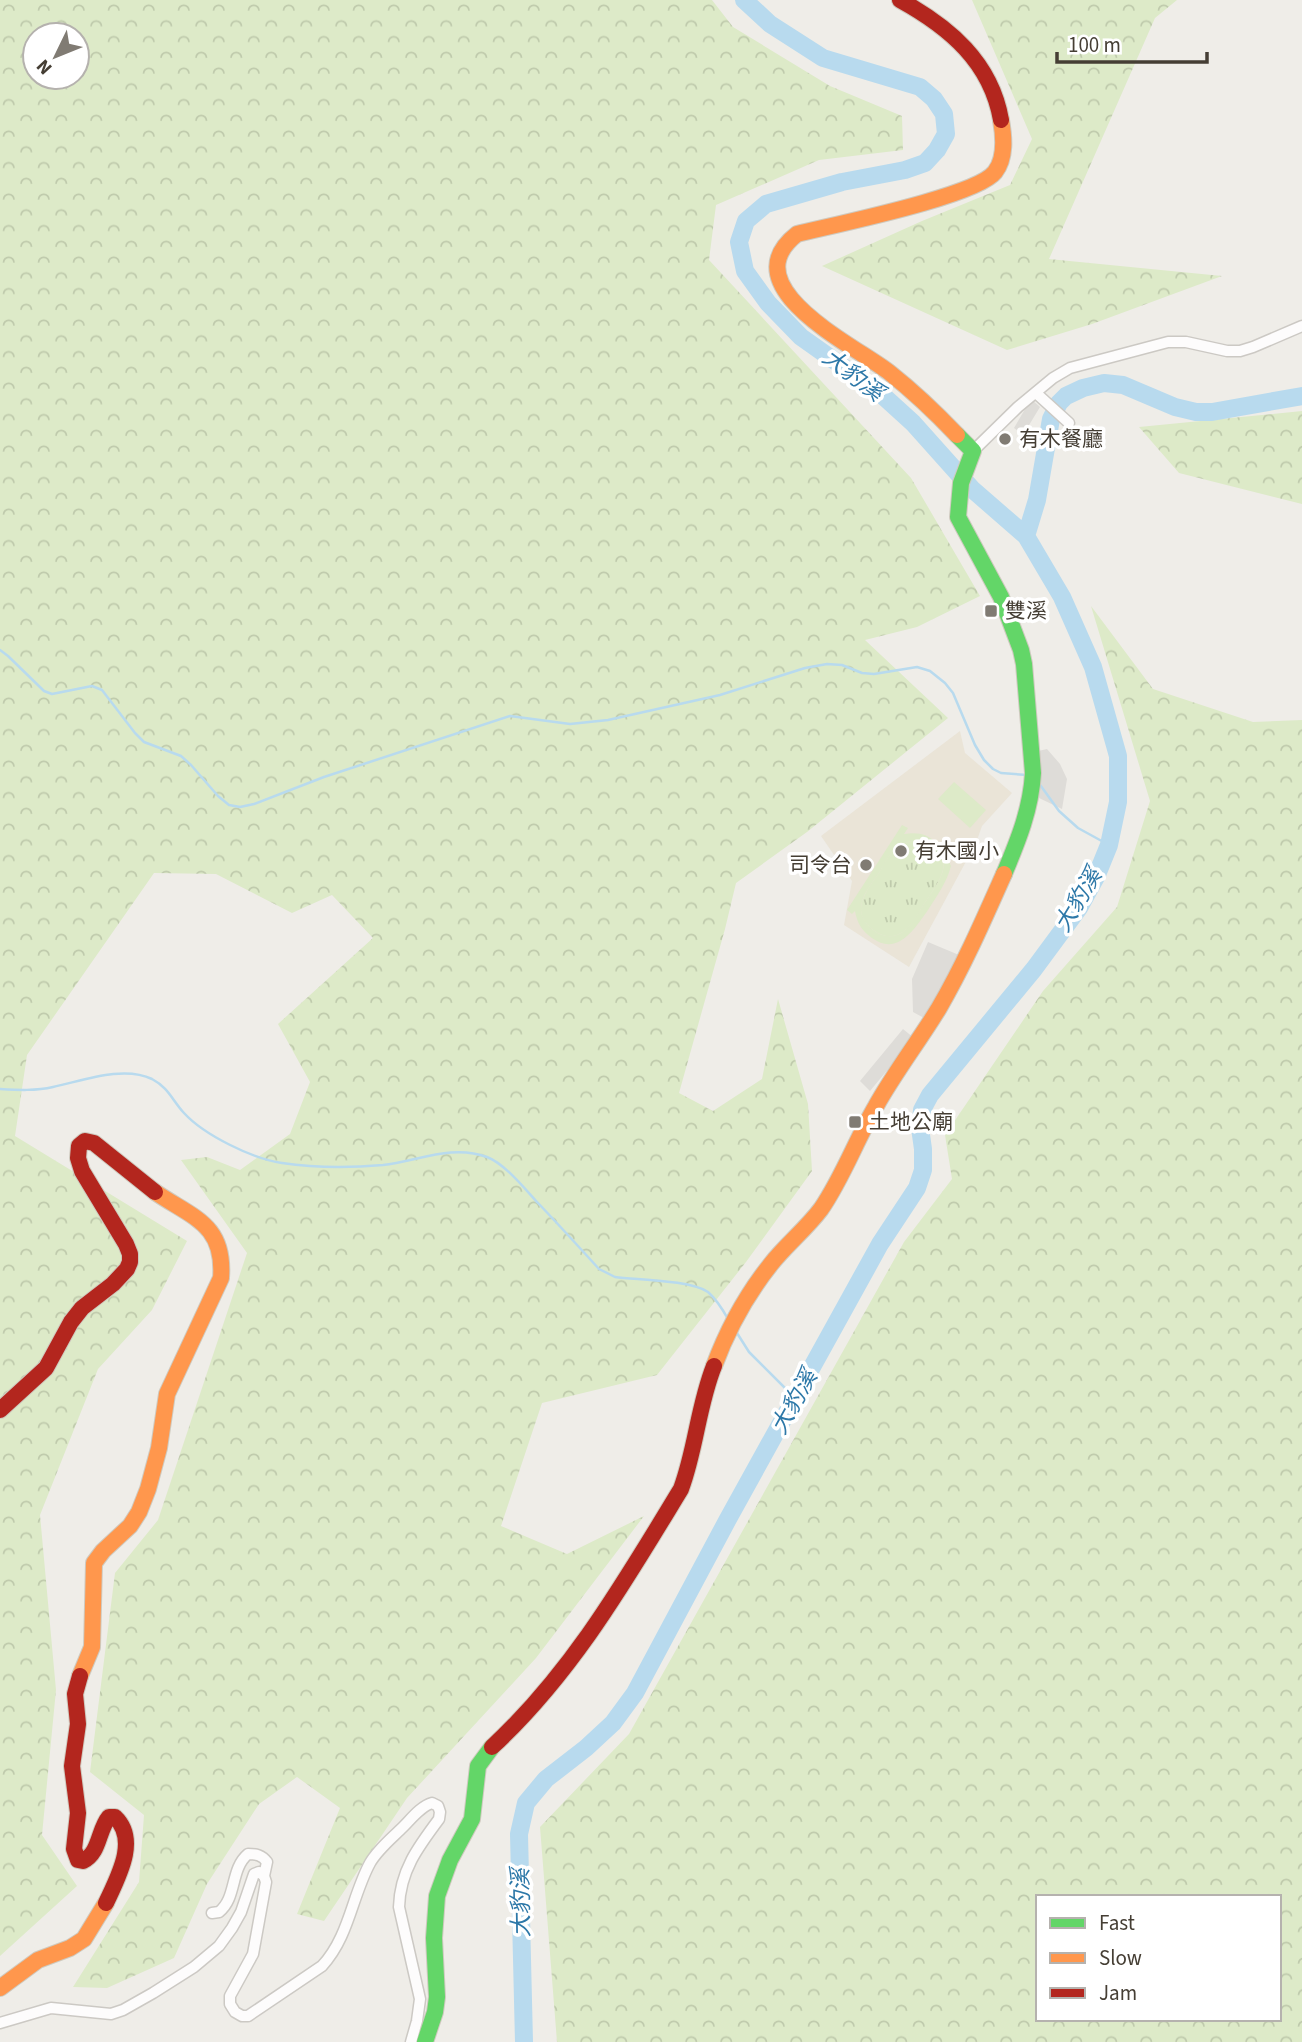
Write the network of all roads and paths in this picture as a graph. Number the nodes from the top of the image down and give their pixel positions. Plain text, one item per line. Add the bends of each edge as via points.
1 (900, 0) edge
2 (1302, 326) edge
3 (1038, 395) junction
4 (1069, 423) dead end
5 (970, 457) junction
6 (0, 1410) edge
7 (264, 1876) junction
8 (212, 1913) dead end
9 (0, 1989) edge
10 (0, 2023) edge
11 (411, 2042) edge
12 (425, 2042) edge

1 - 5 street via 954,34 975,57 997,100 1004,146 1001,165 990,178 961,191 797,234 782,248 778,277 790,299 809,316 878,364 937,414
2 - 3 street via 1240,351 1168,342 1070,368
3 - 4 street
3 - 5 street
5 - 12 street via 957,508 961,525 1001,597 1024,664 1033,773 1020,836 939,1008 891,1080 842,1174 820,1210 753,1289 721,1347 706,1385 681,1489 589,1637 478,1766 475,1811 437,1896 433,1938 437,1997
6 - 9 street via 46,1368 73,1319 131,1262 127,1246 79,1161 79,1146 85,1141 94,1143 145,1187 201,1220 218,1242 223,1265 167,1394 158,1451 140,1509 94,1563 92,1647 74,1698 78,1731 72,1769 78,1816 73,1852 80,1861 91,1856 104,1821 115,1816 125,1829 124,1856 98,1918 82,1941 45,1957
7 - 8 street via 264,1857 248,1854 239,1865 228,1902
7 - 10 street via 254,1874 240,1912 219,1946 194,1967 123,2010 104,2015 51,2008
7 - 11 street via 253,1954 230,1996 230,2004 242,2016 322,1966 339,1942 372,1860 427,1805 438,1806 439,1819 413,1854 400,1897 420,1998

